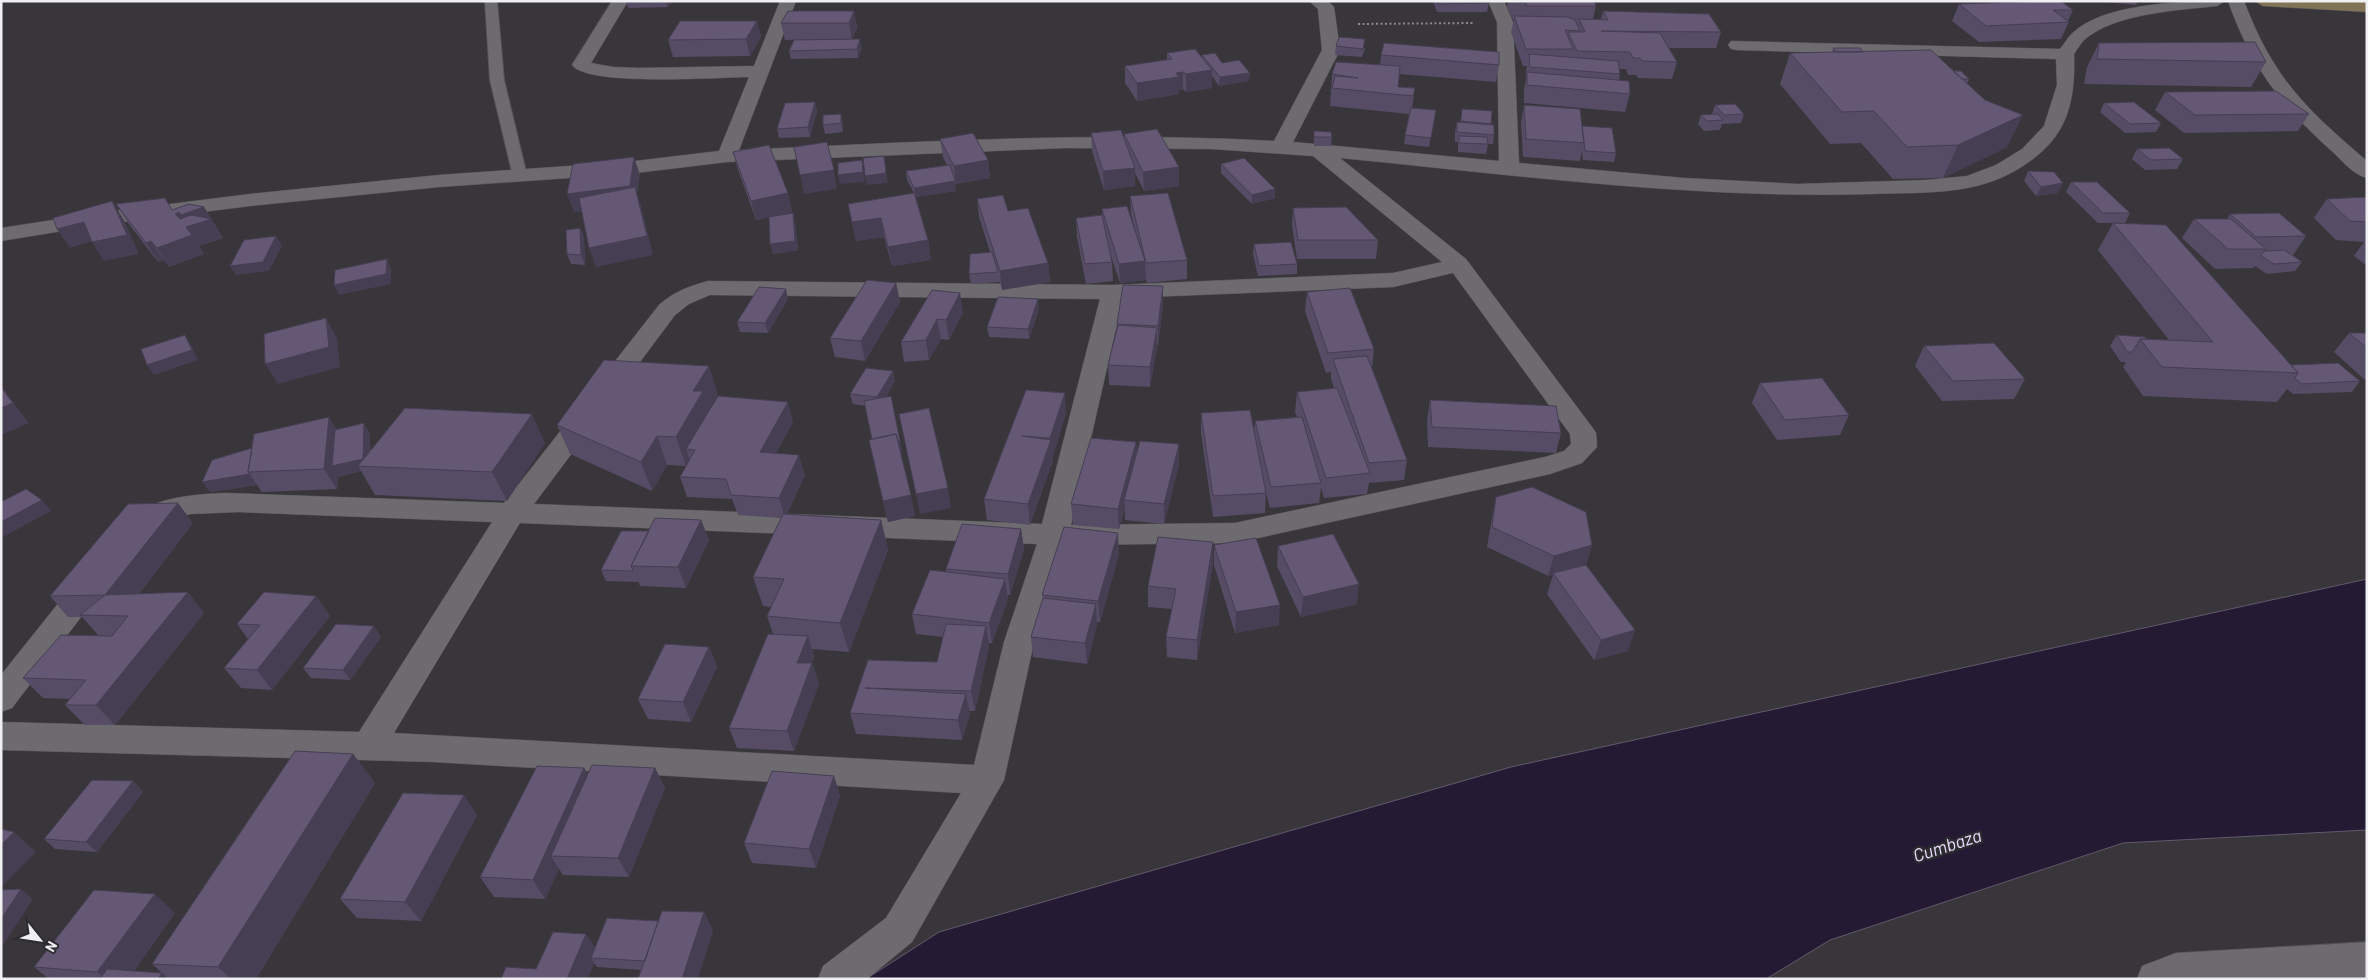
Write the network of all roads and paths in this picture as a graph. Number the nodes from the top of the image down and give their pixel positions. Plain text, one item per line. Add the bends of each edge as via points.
1 (491, 1) edge
2 (620, 1) edge
3 (788, 1) edge
4 (1496, 1) edge
5 (2217, 1) edge
6 (2236, 1) edge
7 (2263, 1) edge
8 (2367, 7) edge
9 (1324, 8) edge
10 (1505, 22) junction
11 (1737, 45) dead end
12 (2065, 54) junction
13 (761, 71) junction
14 (1282, 147) junction
15 (1319, 152) junction
16 (727, 156) junction
17 (1509, 168) junction
18 (2367, 172) edge
19 (520, 176) junction
20 (1, 235) edge
21 (1458, 264) junction
22 (1114, 292) junction
23 (512, 513) junction
24 (1054, 535) junction
25 (126, 538) edge
26 (108, 561) edge
27 (1, 699) edge
28 (1, 736) edge
29 (368, 747) junction
30 (987, 780) junction
31 (2367, 960) edge
32 (838, 979) edge
33 (2156, 979) edge

1 - 19 lane via 497,80
2 - 13 street via 581,65 586,68 611,74
3 - 13 street
4 - 10 street
5 - 12 street via 2157,9 2112,20 2082,34
6 - 18 street via 2245,31 2270,76 2305,118
7 - 8 street
9 - 10 path
9 - 14 street via 1331,50
10 - 17 street
11 - 12 street
12 - 17 street via 2066,85 2053,128 2029,153 2003,169 1970,182 1797,190 1684,184
13 - 16 street
14 - 15 street
14 - 16 street via 1066,142
15 - 17 street
15 - 21 street
16 - 19 street
19 - 20 street via 250,200
21 - 22 street via 1392,280
21 - 24 street via 1583,433 1584,447 1573,457 1550,465 1235,533
22 - 23 street via 708,288 688,294 667,310
22 - 24 street
23 - 24 street
23 - 25 street via 191,503 161,512 132,530
23 - 29 street
24 - 30 street via 1019,642
26 - 27 street
28 - 29 street
29 - 30 street via 444,748
30 - 32 street via 898,930
31 - 33 street via 2176,971

